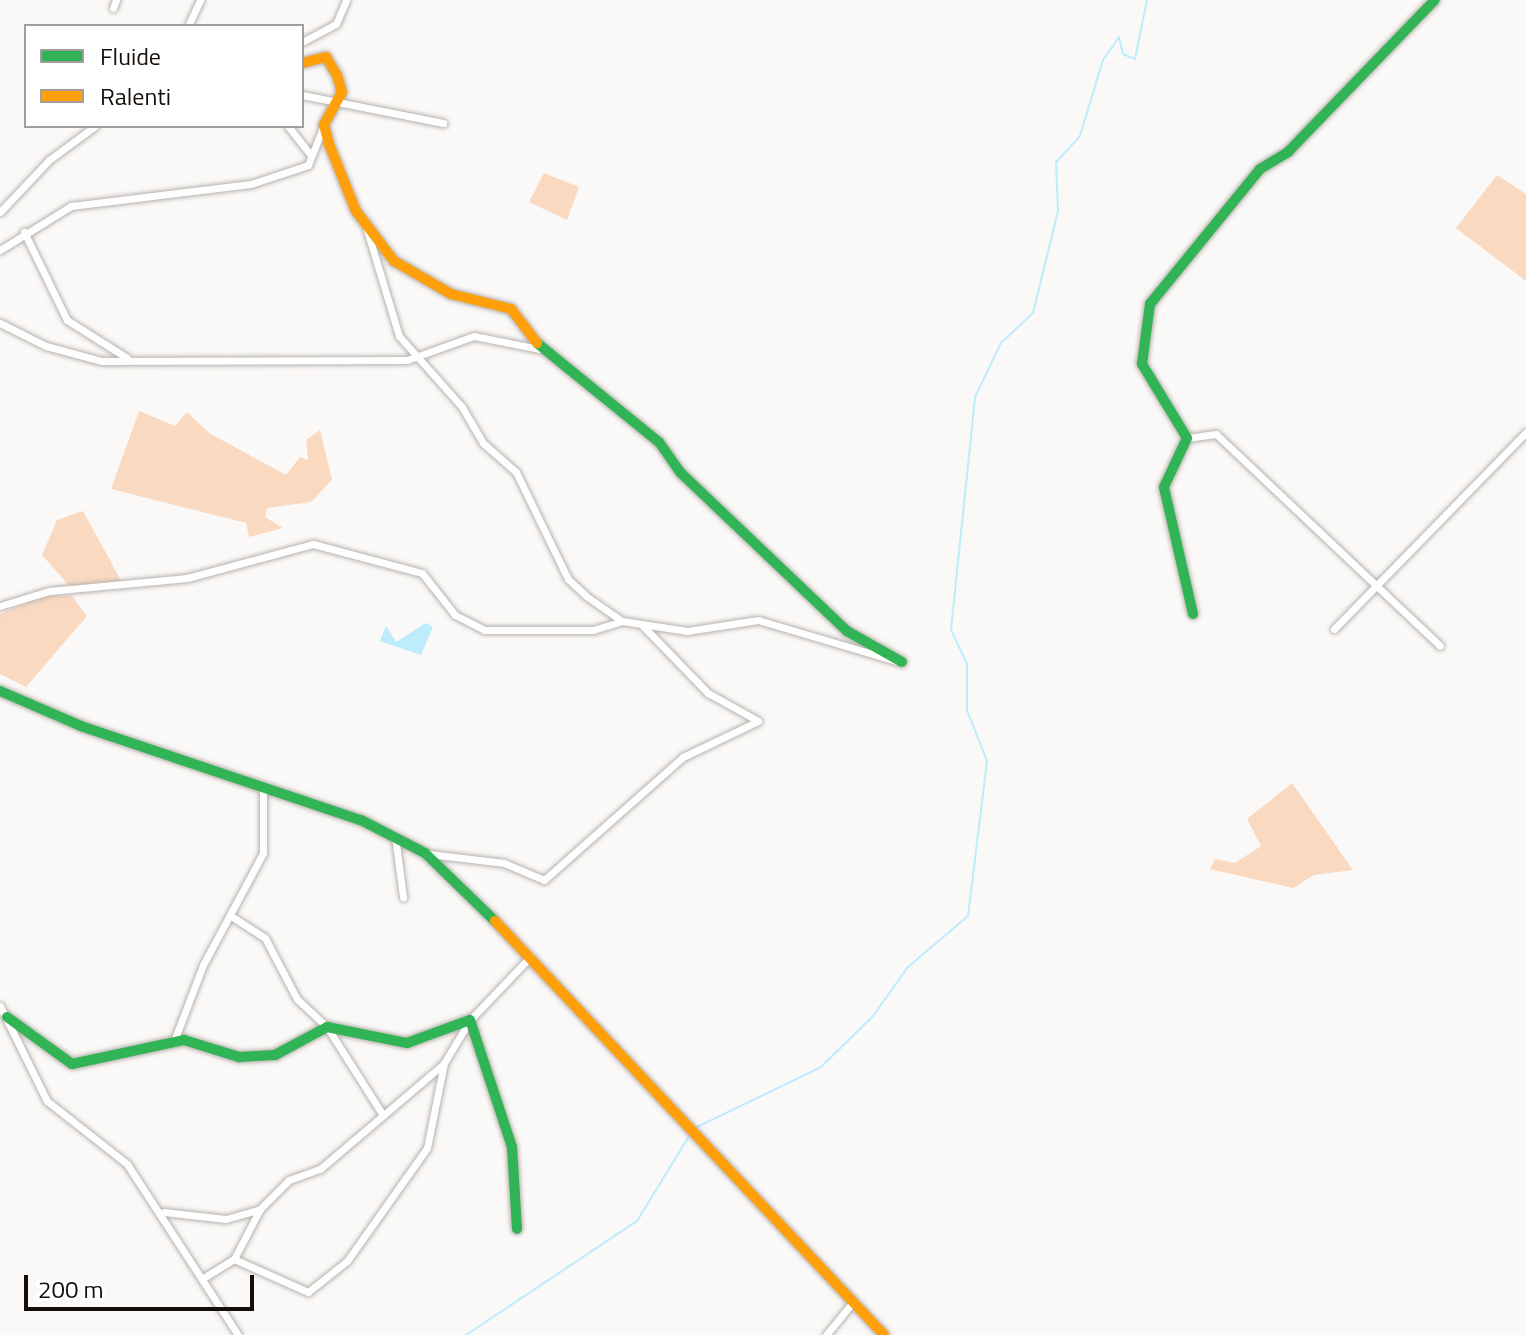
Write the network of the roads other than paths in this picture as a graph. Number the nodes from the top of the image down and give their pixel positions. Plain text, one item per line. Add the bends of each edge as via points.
1 (200, 0) edge
2 (346, 0) edge
3 (1435, 0) edge
4 (189, 24) edge
5 (304, 41) edge
6 (304, 63) edge
7 (304, 96) edge
8 (331, 106) junction
9 (443, 123) dead end
10 (324, 125) junction
11 (93, 128) edge
12 (290, 128) edge
13 (310, 154) junction
14 (0, 212) edge
15 (367, 230) junction
16 (24, 232) junction
17 (0, 250) edge
18 (0, 323) edge
19 (541, 350) junction
20 (415, 357) junction
21 (133, 360) junction
22 (1526, 432) edge
23 (1187, 438) junction
24 (1377, 586) junction
25 (0, 606) edge
26 (1193, 614) dead end
27 (622, 621) junction
28 (642, 625) junction
29 (1334, 629) dead end
30 (1440, 646) dead end
31 (902, 662) joint
32 (0, 691) edge
33 (263, 786) junction
34 (395, 835) junction
35 (425, 853) junction
36 (403, 897) dead end
37 (231, 916) junction
38 (531, 956) junction
39 (0, 1006) edge
40 (7, 1017) junction
41 (470, 1020) junction
42 (327, 1027) junction
43 (174, 1041) junction
44 (444, 1063) junction
45 (381, 1112) junction
46 (260, 1209) junction
47 (164, 1212) junction
48 (517, 1229) dead end
49 (234, 1259) junction
50 (205, 1277) junction
51 (853, 1302) junction
52 (238, 1335) edge
53 (826, 1335) edge
54 (884, 1335) edge

1 - 4 street
2 - 5 street via 336,24
3 - 23 street via 1288,152 1260,169 1150,304 1142,364
6 - 8 street via 327,59 342,92
7 - 8 street
8 - 9 street
8 - 10 street
10 - 13 street
10 - 15 street
11 - 14 street
12 - 13 street
13 - 16 street via 308,165 251,184 71,206
15 - 19 street via 394,261 434,286 511,309
15 - 20 street via 391,317
16 - 17 street
16 - 21 street via 67,320
18 - 21 street via 46,346 102,361
19 - 20 street via 474,336
19 - 31 street via 659,442 681,473 847,631
20 - 21 street
20 - 27 street via 516,472 568,579
22 - 24 street
23 - 24 street via 1216,434
23 - 26 street via 1164,487
24 - 29 street
24 - 30 street
25 - 27 street via 49,591 187,578 313,544 422,573 455,615 484,630 593,630
27 - 28 street
28 - 31 street via 687,631 758,620
28 - 35 street via 708,693 758,721 683,757 544,880 504,863
32 - 33 street via 81,726
33 - 34 street
33 - 37 street via 263,853
34 - 35 street
34 - 36 street
35 - 38 street
37 - 42 street via 260,932 297,999
37 - 43 street
38 - 41 street
38 - 51 street via 663,1107 740,1176
39 - 40 street
40 - 43 street via 54,1045 68,1064
40 - 47 street via 47,1101 110,1146
41 - 42 street via 407,1043
41 - 44 street
41 - 48 street via 512,1147
42 - 43 street via 288,1052 249,1058
42 - 45 street
44 - 45 street
44 - 49 street via 427,1148 347,1261 308,1292
45 - 46 street via 320,1169 289,1180
46 - 47 street via 226,1219
46 - 49 street
47 - 50 street
49 - 50 street
50 - 52 street
51 - 53 street
51 - 54 street

